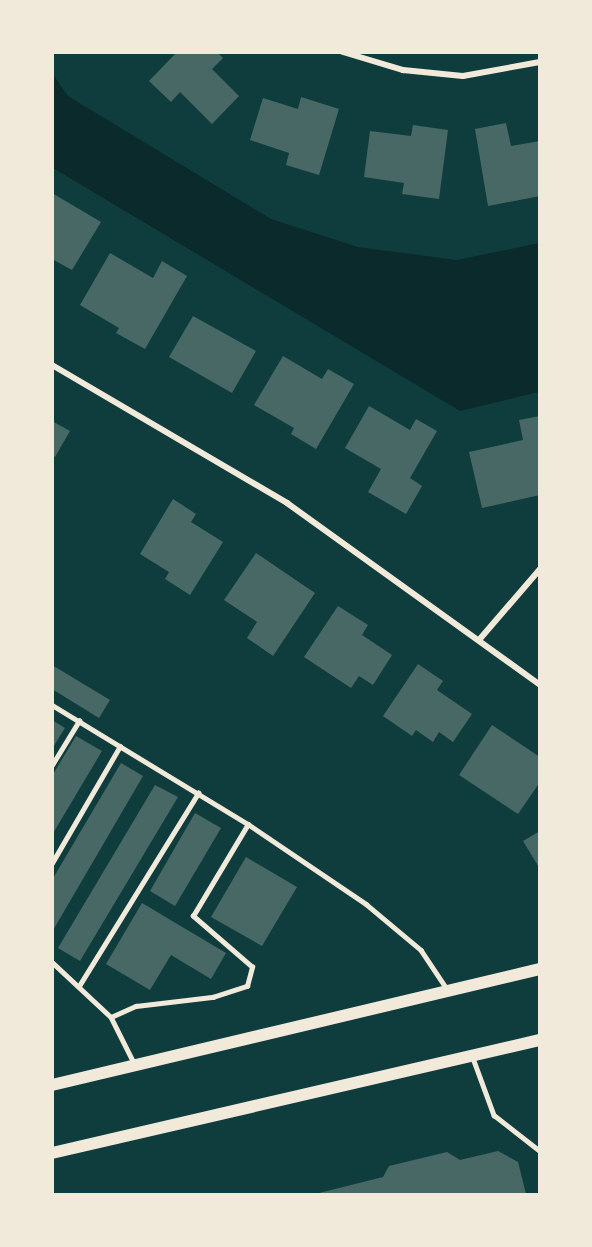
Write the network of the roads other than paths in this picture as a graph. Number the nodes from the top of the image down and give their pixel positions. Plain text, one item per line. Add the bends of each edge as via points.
1 (343, 52) edge
2 (540, 62) edge
3 (52, 364) edge
4 (540, 569) edge
5 (479, 640) junction
6 (540, 685) edge
7 (52, 705) edge
8 (79, 721) junction
9 (120, 746) junction
10 (52, 765) edge
11 (198, 793) junction
12 (248, 824) junction
13 (52, 863) edge
14 (52, 962) edge
15 (540, 969) edge
16 (79, 986) junction
17 (449, 991) junction
18 (111, 1017) junction
19 (540, 1040) edge
20 (472, 1055) junction
21 (135, 1065) junction
22 (52, 1085) edge
23 (540, 1151) edge
24 (52, 1153) edge

1 - 2 street via 403,70 463,76
3 - 5 street via 287,503
4 - 5 street
5 - 6 street
7 - 8 lane
8 - 9 lane
8 - 10 lane
9 - 11 lane
9 - 13 lane
11 - 12 lane
11 - 16 lane
12 - 17 lane via 366,904 421,950
12 - 18 lane via 193,916 252,967 247,986 213,997 136,1005
14 - 16 lane
15 - 17 main road
16 - 18 lane
17 - 21 main road
18 - 21 lane
19 - 20 main road
20 - 23 lane via 494,1114
20 - 24 main road
21 - 22 main road

